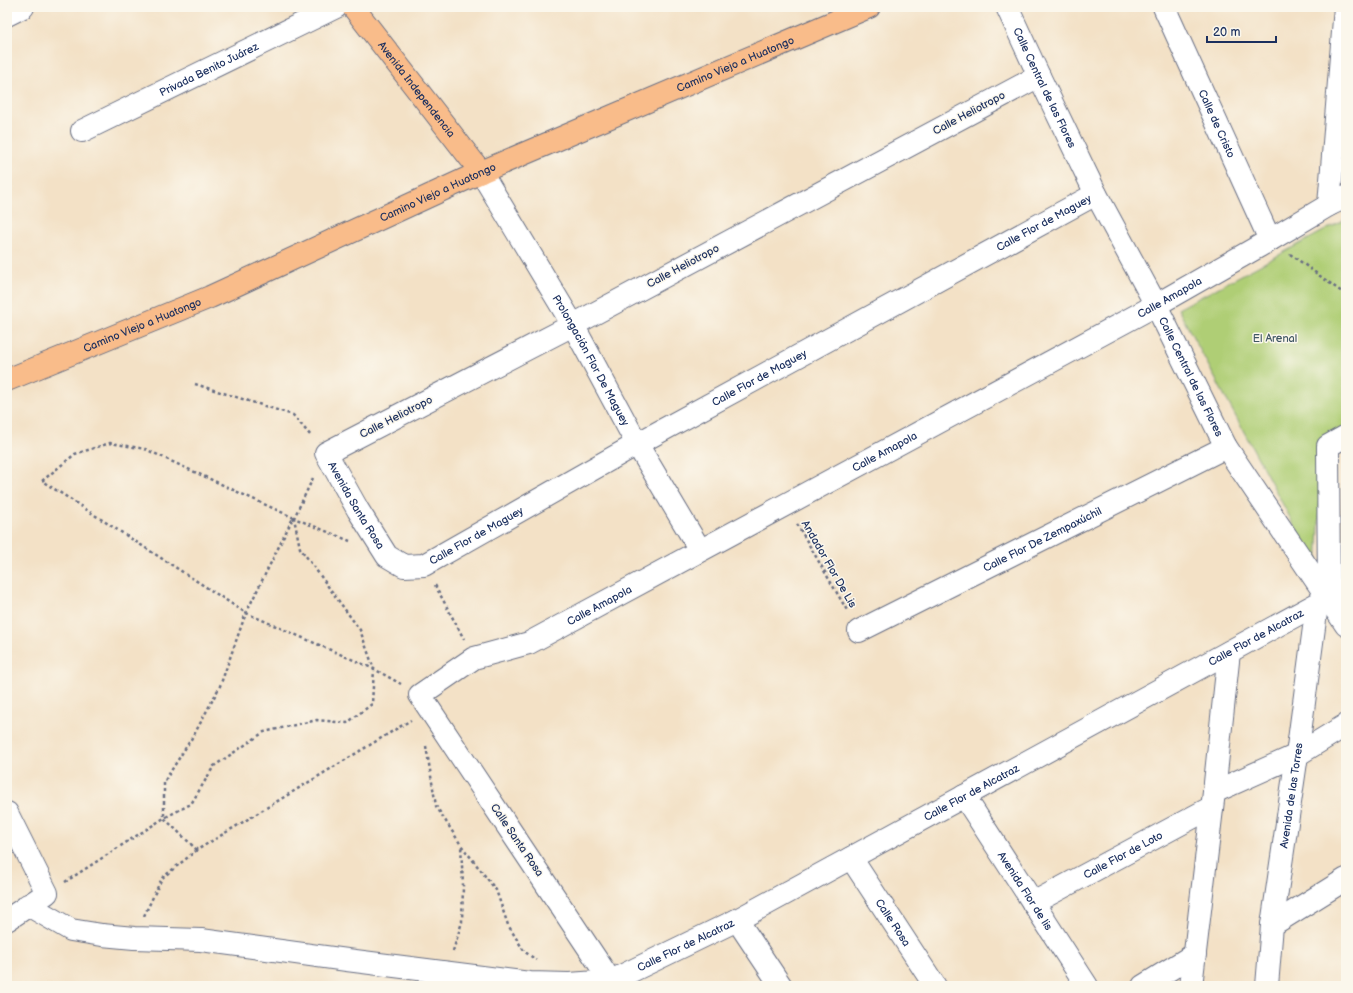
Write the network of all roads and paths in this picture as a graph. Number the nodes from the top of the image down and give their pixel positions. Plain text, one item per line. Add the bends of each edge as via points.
1 (23, 7) edge
2 (336, 7) edge
3 (353, 7) edge
4 (869, 7) edge
5 (1008, 7) edge
6 (1164, 7) edge
7 (1345, 7) edge
8 (7, 15) edge
9 (1039, 76) junction
10 (82, 131) dead end
11 (481, 172) junction
12 (1096, 194) junction
13 (1337, 201) edge
14 (1270, 240) junction
15 (1346, 295) edge
16 (1156, 305) junction
17 (573, 325) junction
18 (7, 380) edge
19 (195, 384) dead end
20 (1337, 441) edge
21 (637, 444) junction
22 (1226, 447) junction
23 (326, 453) junction
24 (785, 505) junction
25 (294, 518) junction
26 (351, 541) dead end
27 (700, 550) junction
28 (424, 566) junction
29 (1331, 597) edge
30 (246, 613) junction
31 (1346, 625) edge
32 (859, 631) joint
33 (1229, 652) junction
34 (474, 658) junction
35 (374, 669) junction
36 (420, 694) junction
37 (1346, 725) edge
38 (425, 743) dead end
39 (1297, 755) junction
40 (964, 796) junction
41 (1213, 800) junction
42 (7, 813) edge
43 (164, 818) junction
44 (461, 845) junction
45 (197, 850) junction
46 (852, 858) junction
47 (1346, 879) edge
48 (47, 893) junction
49 (1033, 903) junction
50 (28, 905) junction
51 (7, 920) edge
52 (737, 920) junction
53 (1272, 925) junction
54 (134, 938) junction
55 (1195, 954) junction
56 (541, 964) dead end
57 (447, 973) junction
58 (613, 983) edge
59 (780, 986) edge
60 (935, 986) edge
61 (1087, 986) edge
62 (1143, 986) edge
63 (1190, 986) edge
64 (1267, 986) edge

1 - 8 street
2 - 10 street, Privada Benito Juárez
3 - 11 main road, Avenida Independencia
4 - 11 main road, Camino Viejo a Huatongo
5 - 9 street, Calle Central de las Flores
6 - 14 street, Calle de Cristo
7 - 13 street
9 - 12 street, Calle Central de las Flores
9 - 17 street, Calle Heliotropo
11 - 17 street, Prolongación Flor De Maguey
11 - 18 main road, Camino Viejo a Huatongo via 210,297
12 - 16 street, Calle Central de las Flores
12 - 21 street, Calle Flor de Maguey
13 - 14 street, Calle Amapola
14 - 15 path
14 - 16 street, Calle Amapola
16 - 22 street, Calle Central de las Flores
16 - 24 street, Calle Amapola
17 - 21 street, Prolongación Flor De Maguey
17 - 23 street, Calle Heliotropo
19 - 23 path via 293,415
20 - 29 street, Avenida de las Torres
21 - 27 street, Prolongación Flor De Maguey
21 - 28 street, Calle Flor de Maguey
22 - 29 street, Calle Central de las Flores
22 - 32 street, Calle Flor De Zempaxúchil
23 - 25 path
23 - 28 street, Avenida Santa Rosa via 387,556 404,566
24 - 27 street, Calle Amapola
24 - 32 path, Andador Flor De Lis
25 - 26 path
25 - 30 path
25 - 30 path via 145,449 110,443 75,454 42,481
25 - 35 path via 300,548 360,630
27 - 34 street, Calle Amapola via 529,643
28 - 34 path
29 - 31 street, Calle Central de las Flores
29 - 33 street, Calle Flor de Alcatraz
29 - 39 street, Avenida de las Torres
30 - 35 path
30 - 43 path via 220,686 195,734 164,782
33 - 40 street, Calle Flor de Alcatraz
33 - 41 street
34 - 36 street, Calle Amapola
35 - 36 path
35 - 43 path via 372,704 348,723 317,720 264,732 214,766 191,804
36 - 45 path via 422,712 406,724
36 - 58 street, Calle Santa Rosa
37 - 39 street, Calle Flor de Loto
38 - 44 path via 436,806
39 - 41 street, Calle Flor de Loto
39 - 53 street, Avenida de las Torres
40 - 46 street, Calle Flor de Alcatraz
40 - 49 street, Avenida Flor de lis
41 - 49 street, Calle Flor de Loto
41 - 55 street
42 - 48 street
43 - 45 path
43 - 48 path
44 - 56 path via 496,890 508,925 524,951
44 - 57 path via 462,922
45 - 54 path via 162,878
46 - 52 street, Calle Flor de Alcatraz
46 - 60 street, Calle Rosa
47 - 53 street
48 - 50 street
49 - 61 street, Avenida Flor de lis
50 - 51 street
50 - 54 street via 70,930
52 - 58 street, Calle Flor de Alcatraz
52 - 59 street
53 - 64 street, Avenida de las Torres
54 - 57 street via 201,940
55 - 62 street
55 - 63 street
57 - 58 street via 530,983

